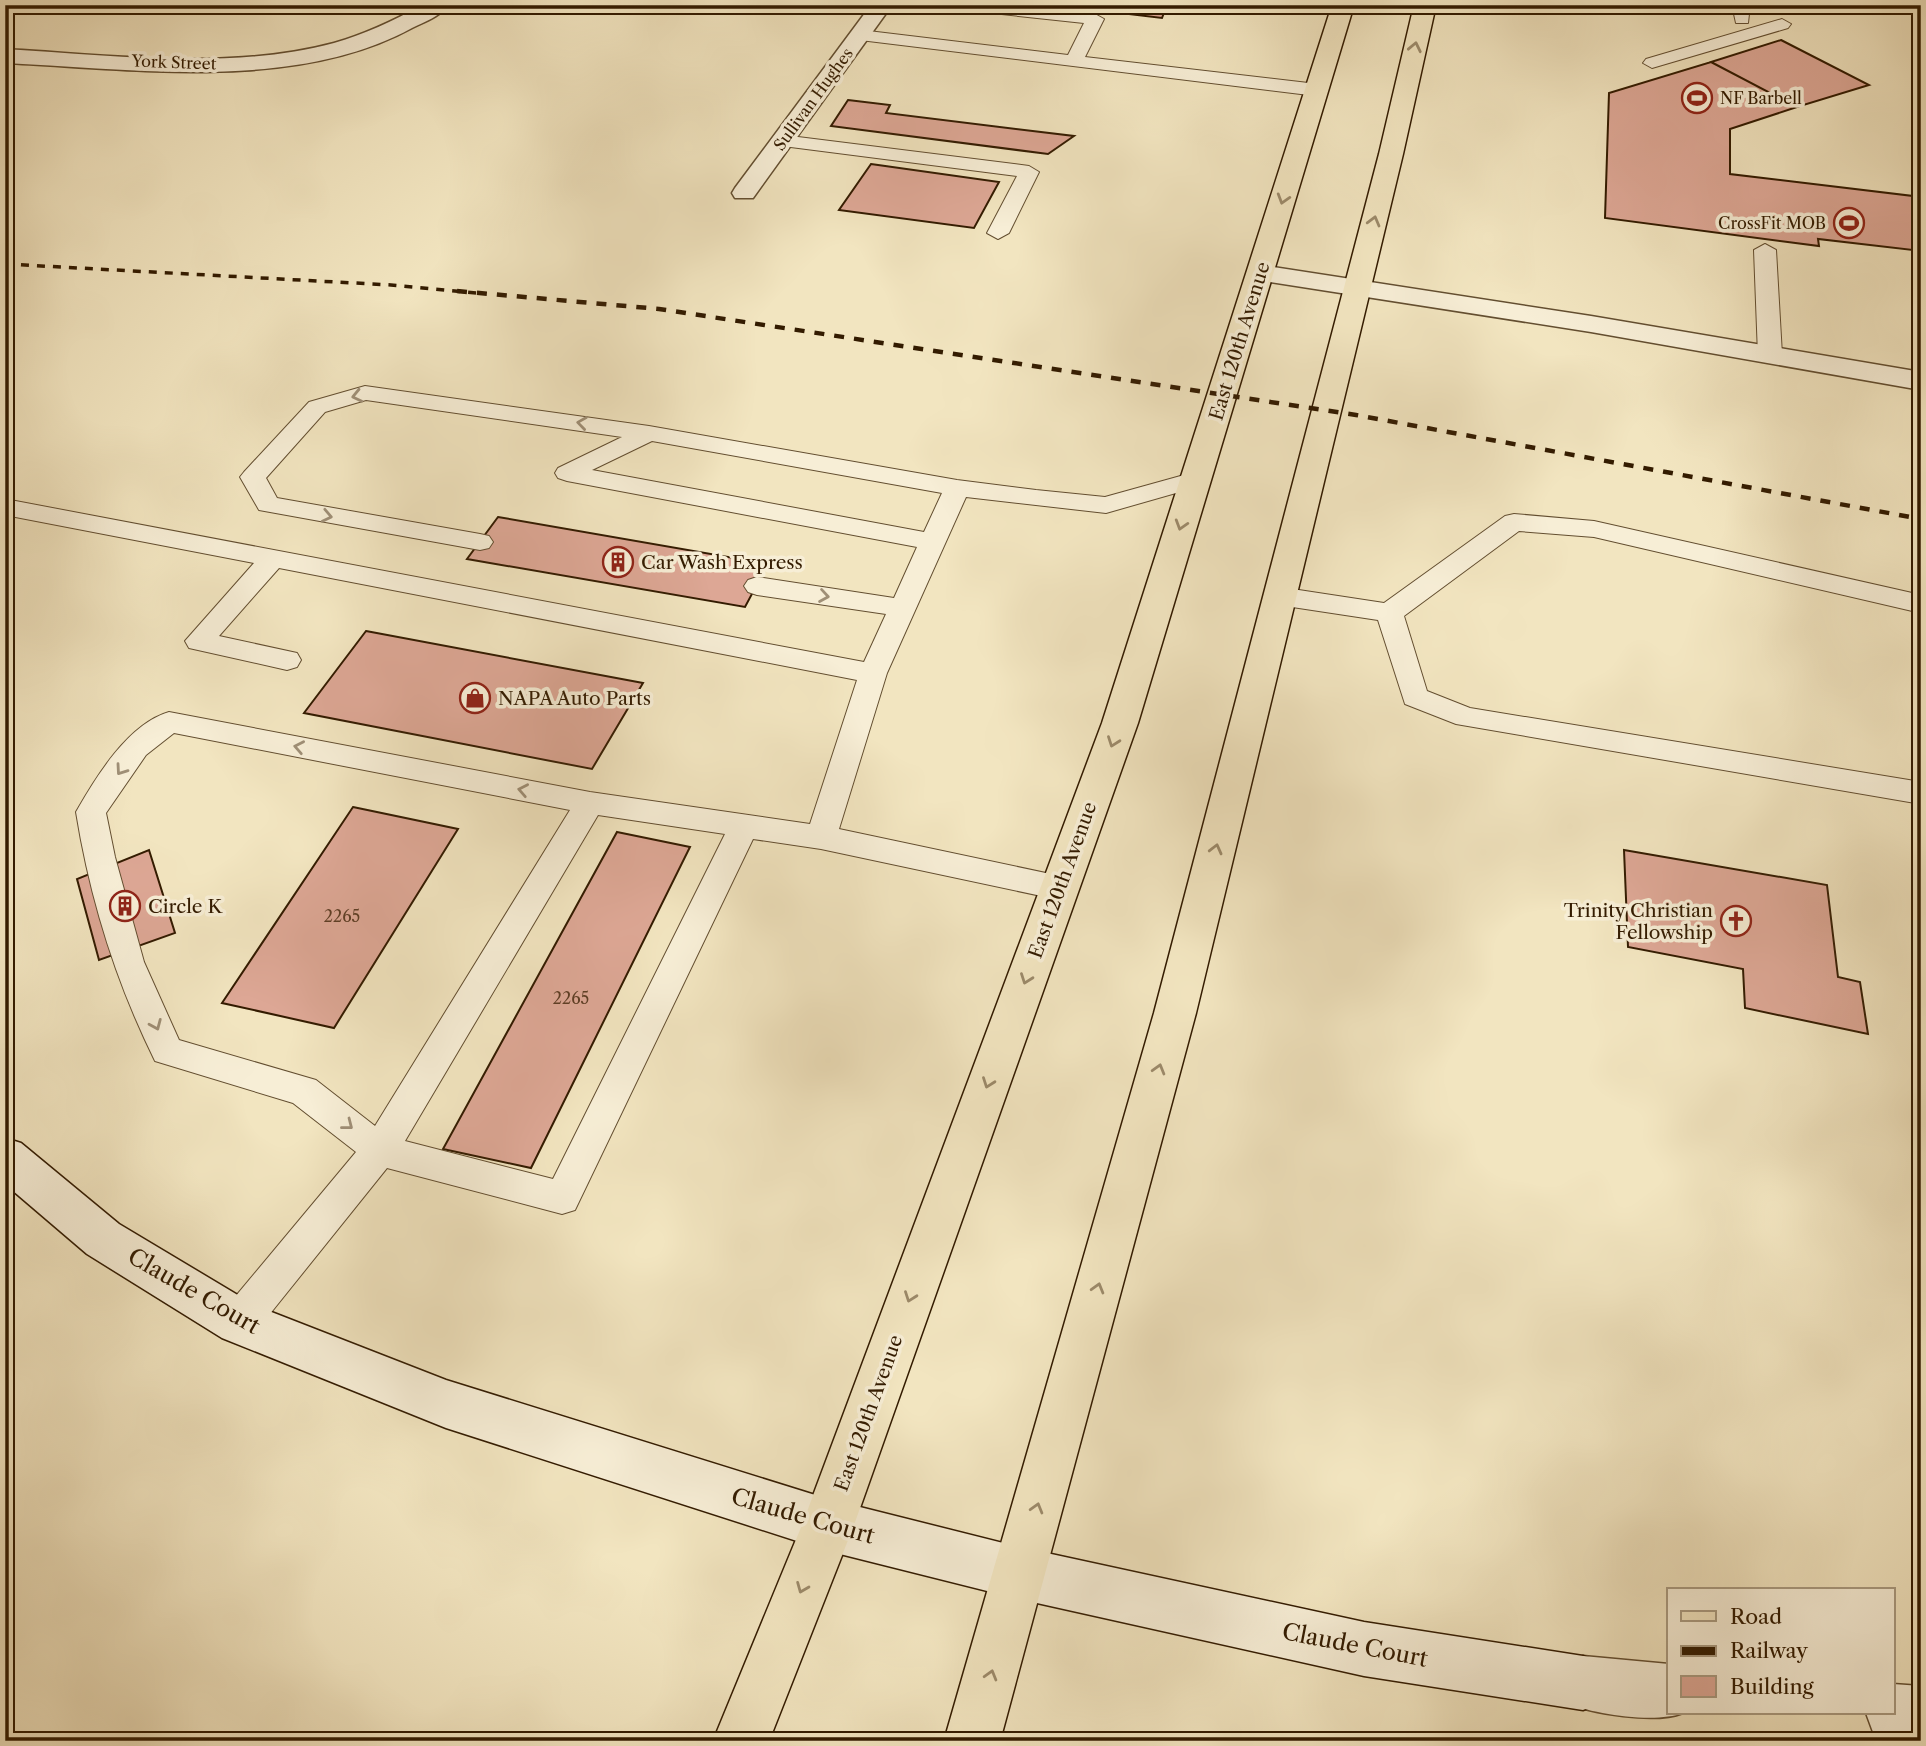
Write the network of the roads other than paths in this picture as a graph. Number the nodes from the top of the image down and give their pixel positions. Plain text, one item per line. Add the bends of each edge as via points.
1 (438, 5) edge
2 (882, 5) edge
3 (964, 5) edge
4 (1343, 5) edge
5 (1424, 5) edge
6 (1782, 24) dead end
7 (860, 35) junction
8 (5, 56) edge
9 (1074, 61) junction
10 (1652, 63) dead end
11 (1317, 90) junction
12 (782, 141) junction
13 (744, 193) dead end
14 (998, 233) dead end
15 (1765, 250) dead end
16 (1260, 273) junction
17 (1357, 287) junction
18 (1770, 355) junction
19 (1921, 381) edge
20 (649, 433) junction
21 (1195, 480) junction
22 (957, 488) junction
23 (5, 508) edge
24 (480, 542) dead end
25 (932, 542) junction
26 (273, 558) junction
27 (757, 586) dead end
28 (1279, 596) junction
29 (1921, 604) edge
30 (903, 608) junction
31 (1389, 613) junction
32 (287, 660) dead end
33 (873, 673) junction
34 (1921, 793) edge
35 (590, 803) junction
36 (744, 826) junction
37 (821, 837) junction
38 (1060, 888) junction
39 (380, 1150) junction
40 (5, 1157) edge
41 (239, 1322) junction
42 (828, 1525) junction
43 (1019, 1573) junction
44 (1667, 1691) edge
45 (1895, 1712) edge
46 (1921, 1714) edge
47 (741, 1741) edge
48 (972, 1741) edge

1 - 8 street, York Street via 407,23 341,47 236,64
2 - 7 street, Sullivan Hughes
3 - 9 lane via 1095,19
4 - 11 main road, East 120th Avenue
17 -> 5 main road
6 - 10 lane
7 - 9 lane
7 - 12 street, Sullivan Hughes
9 - 11 lane
11 -> 16 main road, East 120th Avenue
12 - 13 street, Sullivan Hughes
12 - 14 lane via 1029,172
15 - 18 lane
16 - 17 street
16 - 21 main road, East 120th Avenue
17 - 18 street
17 - 28 main road
18 - 19 street
20 - 22 lane
20 -> 24 lane via 365,393 317,407 253,477 268,504
20 - 25 lane via 567,473
21 - 22 lane via 1106,505
21 -> 38 main road, East 120th Avenue via 1119,723
22 - 25 lane
23 - 26 lane
25 - 30 lane
26 - 32 lane via 200,641
26 - 33 lane
27 -> 30 lane
28 - 31 lane
43 -> 28 main road via 1175,1013
29 - 31 lane via 1594,529 1514,523
30 - 33 lane
31 - 34 lane via 1415,697 1466,717
33 - 37 lane
35 - 36 lane
35 - 39 lane
35 -> 39 lane via 169,722 136,748 90,812 128,962 167,1051 304,1091
36 - 37 lane
36 - 39 lane via 562,1198
37 - 38 lane
38 -> 42 main road, East 120th Avenue
39 - 41 lane
40 - 41 street, Claude Court via 103,1239
41 - 42 street, Claude Court via 446,1404
42 - 43 street, Claude Court
42 -> 47 main road, East 120th Avenue
43 - 44 street, Claude Court via 1364,1649 1583,1683
48 -> 43 main road
45 - 46 street

